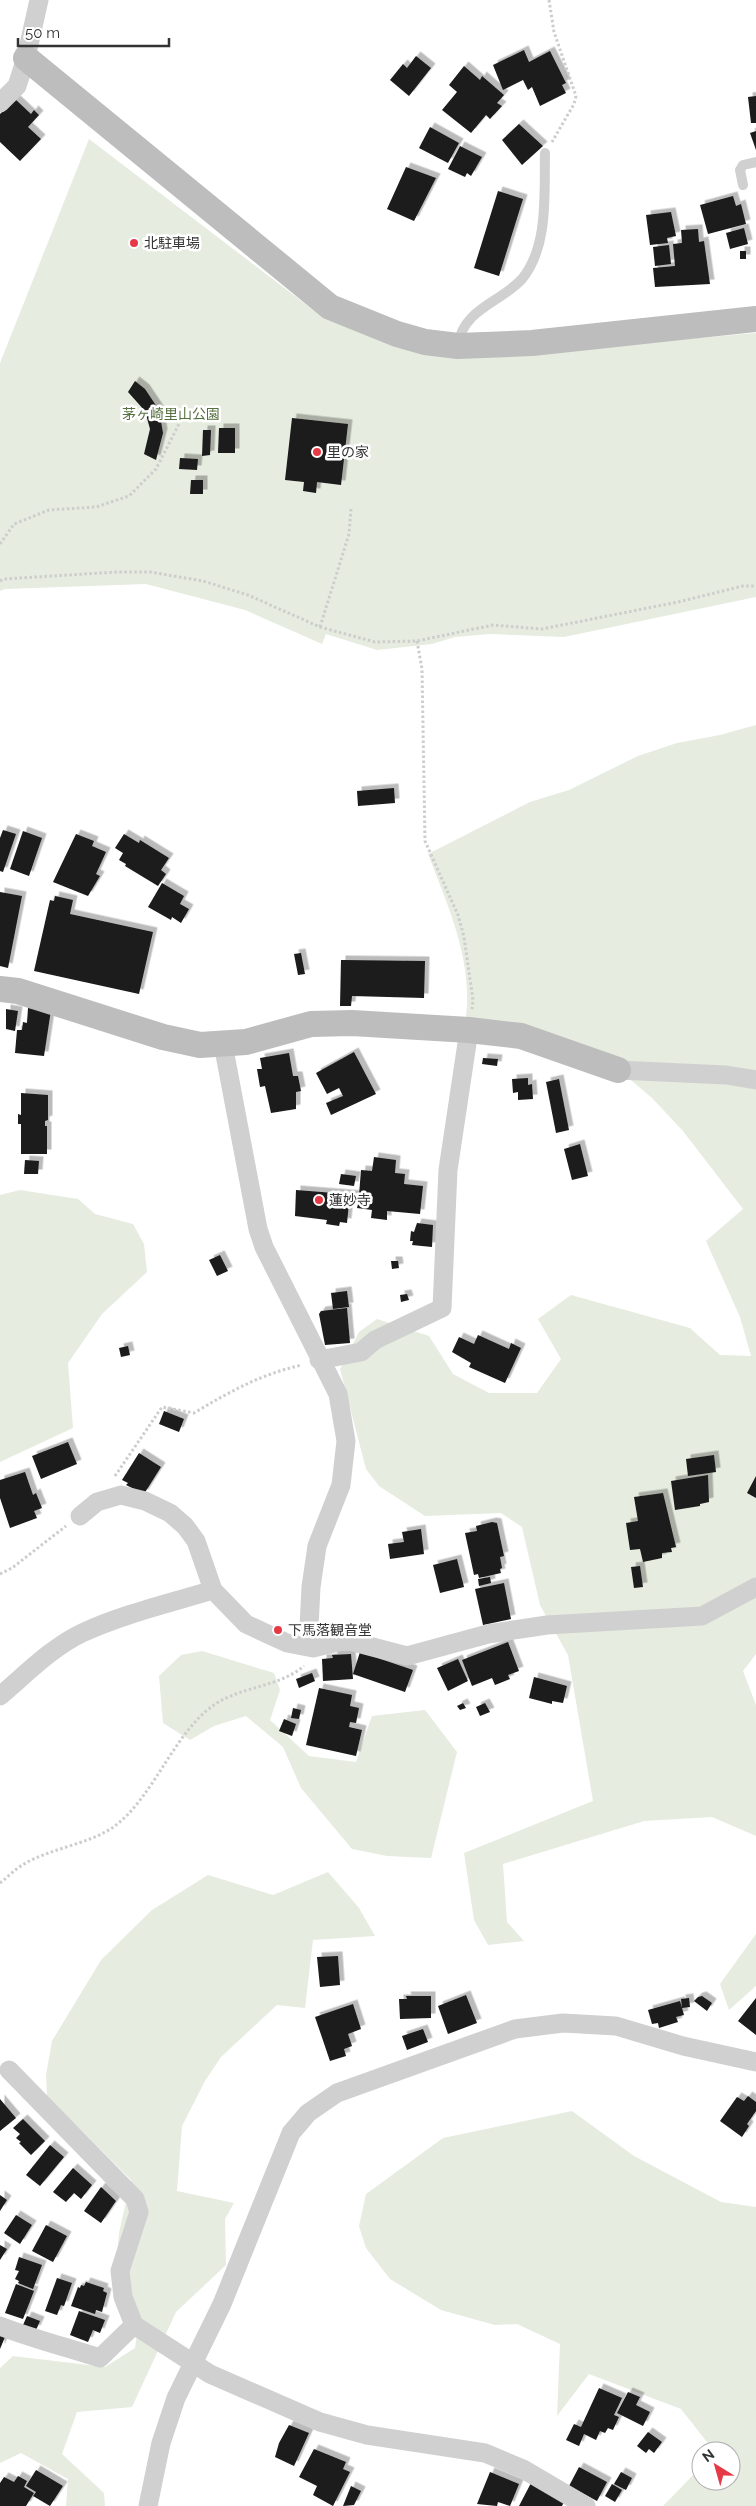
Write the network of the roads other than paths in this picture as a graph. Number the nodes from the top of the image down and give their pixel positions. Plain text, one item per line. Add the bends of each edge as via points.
1 (39, 0) edge
2 (26, 58) junction
3 (0, 103) edge
4 (545, 154) road end
5 (756, 162) edge
6 (742, 185) dead end
7 (756, 319) edge
8 (458, 346) junction
9 (0, 989) edge
10 (469, 1030) junction
11 (223, 1044) junction
12 (618, 1070) joint
13 (756, 1080) edge
14 (320, 1360) junction
15 (80, 1516) road end
16 (756, 1587) edge
17 (214, 1590) junction
18 (313, 1648) junction
19 (0, 1696) edge
20 (756, 2062) edge
21 (9, 2070) dead end
22 (134, 2325) junction
23 (0, 2326) edge
24 (193, 2362) junction
25 (148, 2506) edge
26 (586, 2506) edge

1 - 2 street
2 - 3 street via 17,86
2 - 8 street via 330,307 397,334
4 - 8 lane via 544,205 537,252 521,279 472,316 460,332
5 - 6 lane via 743,165 740,170
7 - 8 street via 532,343
9 - 11 street via 18,991 163,1037 200,1045
10 - 11 street via 352,1023 311,1024 246,1042
10 - 12 street via 521,1036
10 - 14 street via 448,1170 442,1308 375,1340 361,1352
11 - 14 street via 258,1229
12 - 13 street via 726,1075
14 - 18 street via 338,1394 346,1441 341,1485 317,1546 309,1627
15 - 17 street via 97,1502 121,1495 145,1501 170,1513 196,1541
16 - 18 street via 702,1616 547,1625 488,1634 407,1656 346,1640
17 - 18 street via 246,1624 287,1643
17 - 19 street via 82,1633 48,1654
20 - 24 street via 683,2046 616,2026 563,2023 515,2029 337,2093 308,2112 291,2133 222,2304
21 - 22 street via 135,2199 139,2212 120,2271 123,2297
22 - 23 street via 100,2358 41,2342
22 - 24 street
24 - 25 street via 176,2398 161,2443
24 - 26 street via 210,2374 320,2422 367,2434 485,2453 523,2469

